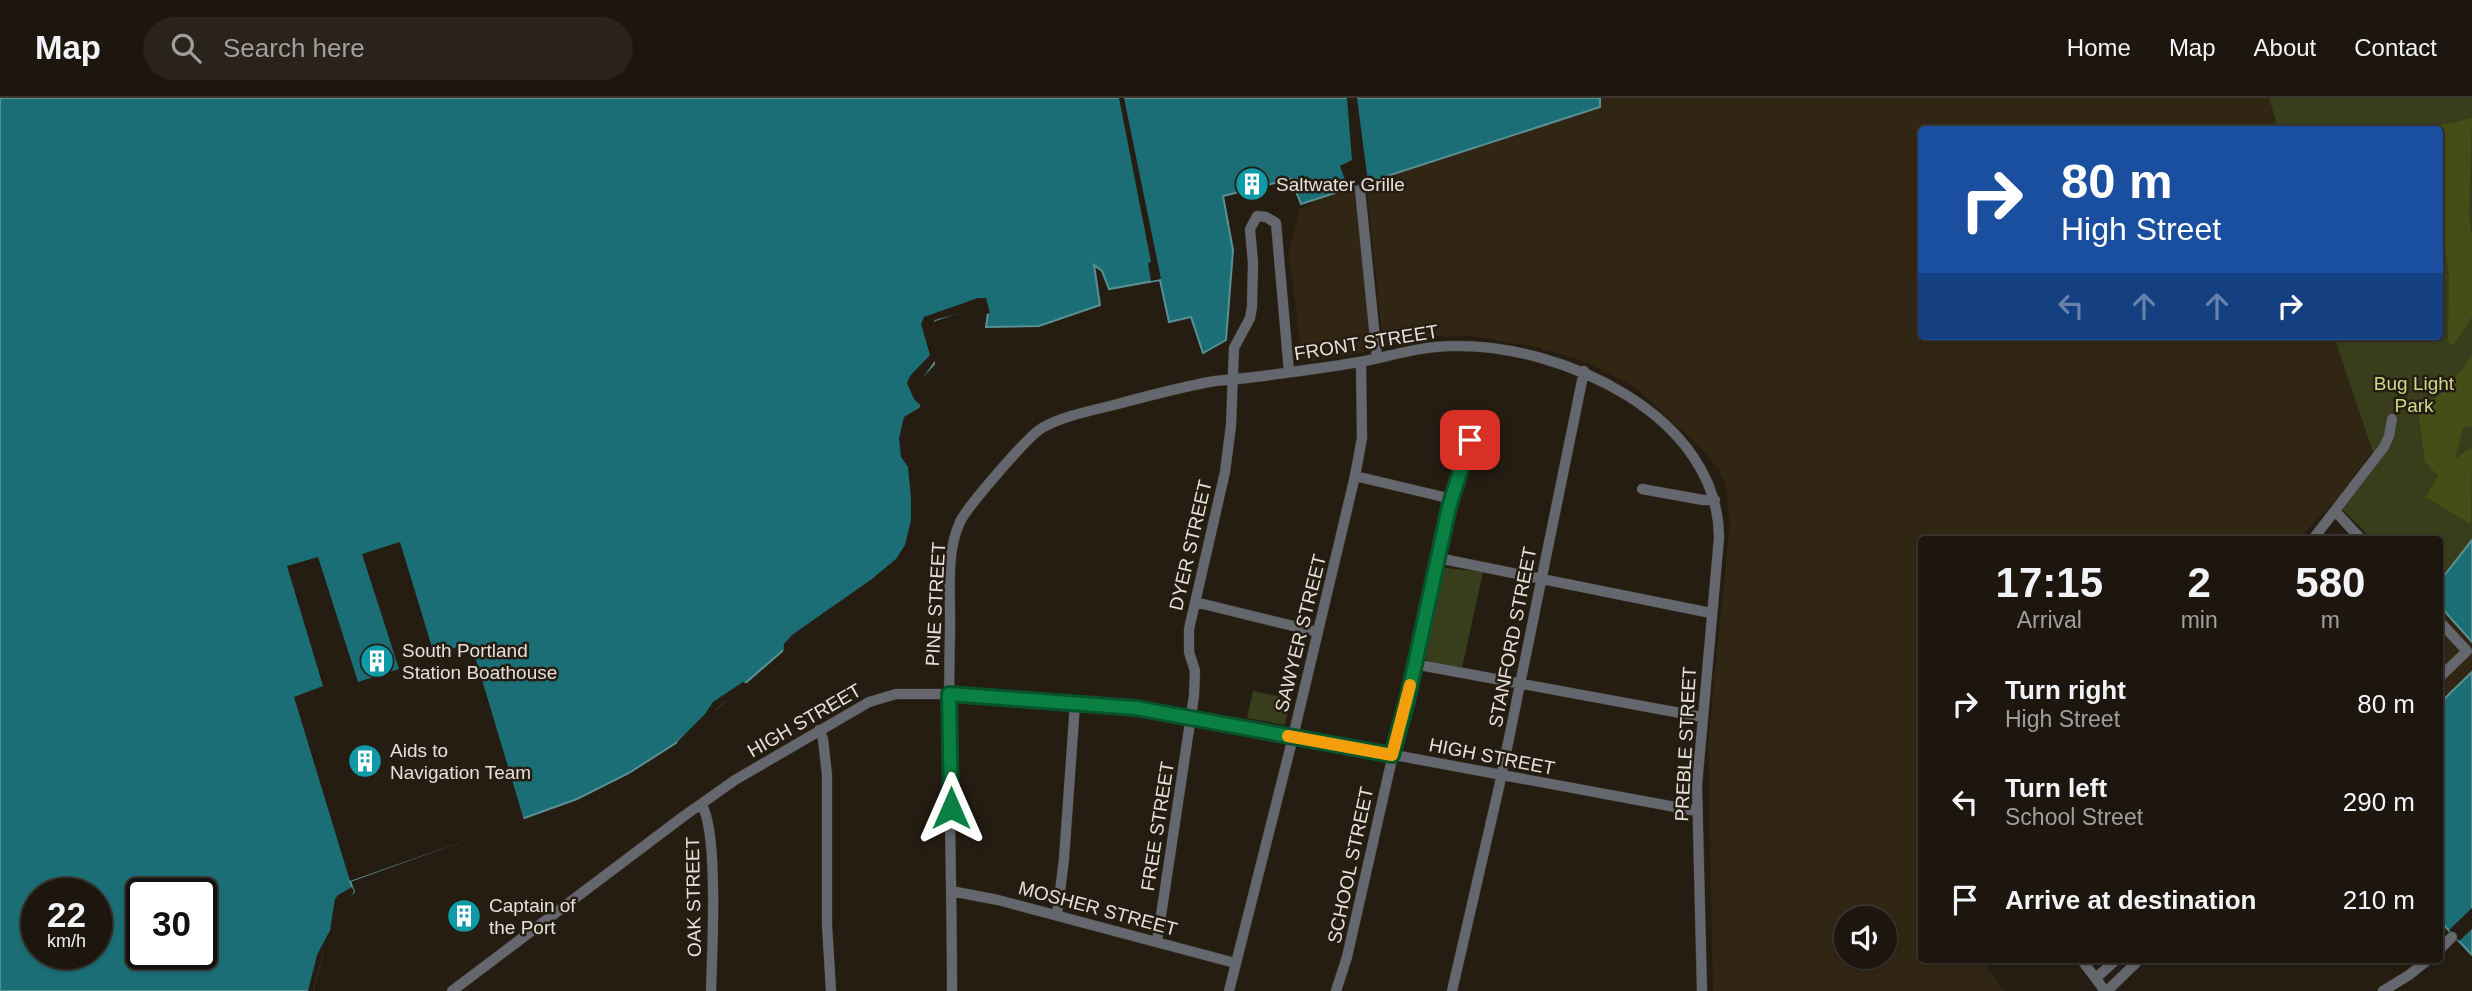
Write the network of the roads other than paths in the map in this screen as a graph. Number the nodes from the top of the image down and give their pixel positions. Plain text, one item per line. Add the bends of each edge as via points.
1 (1360, 190) dead end
2 (1377, 358) junction
3 (1361, 362) junction
4 (1584, 371) junction
5 (1289, 372) junction
6 (1233, 380) junction
7 (1475, 419) dead end
8 (2392, 419) dead end
9 (1355, 475) junction
10 (992, 482) joint
11 (1642, 489) dead end
12 (1452, 499) junction
13 (1715, 500) junction
14 (2335, 511) junction
15 (2315, 536) edge
16 (2358, 536) edge
17 (1438, 558) junction
18 (1541, 580) junction
19 (1195, 602) junction
20 (1711, 613) junction
21 (2443, 625) edge
22 (1318, 632) junction
23 (1414, 664) junction
24 (2443, 674) edge
25 (1521, 683) junction
26 (949, 694) junction
27 (1075, 704) junction
28 (1191, 717) junction
29 (1702, 717) junction
30 (820, 730) junction
31 (1293, 737) junction
32 (1392, 755) junction
33 (1502, 776) junction
34 (701, 804) junction
35 (1697, 811) junction
36 (951, 891) junction
37 (1056, 915) junction
38 (2452, 937) dead end
39 (1157, 942) junction
40 (2443, 945) edge
41 (1235, 963) junction
42 (2084, 963) edge
43 (2113, 963) edge
44 (2136, 963) edge
45 (2423, 963) edge
46 (2096, 978) junction
47 (461, 987) edge
48 (452, 991) edge
49 (711, 991) edge
50 (831, 991) edge
51 (952, 991) edge
52 (1229, 991) edge
53 (1336, 991) edge
54 (1452, 991) edge
55 (1702, 991) edge
56 (2106, 991) edge
57 (2383, 991) edge

1 - 2 street
2 - 3 street, FRONT STREET
2 - 4 street, FRONT STREET via 1438,346 1476,346 1528,354
3 - 5 street, FRONT STREET
3 - 9 street, SAWYER STREET via 1362,439
4 - 13 street, FRONT STREET via 1627,394 1662,423 1699,464
4 - 18 street, STANFORD STREET
5 - 6 street, FRONT STREET
5 - 6 street, DYER STREET via 1276,223 1256,216 1250,229 1252,307 1234,348
6 - 10 street, FRONT STREET via 1151,395 1042,428
6 - 19 street, DYER STREET via 1225,471
7 - 12 street, SCHOOL STREET
8 - 14 street via 2384,447
9 - 12 street
9 - 22 street, SAWYER STREET
10 - 26 street, PINE STREET via 963,516 955,536
11 - 13 street
12 - 17 street, SCHOOL STREET
13 - 20 street, PREBLE STREET via 1719,538
14 - 15 street
14 - 16 street
17 - 18 street
17 - 23 street, SCHOOL STREET
18 - 20 street
18 - 25 street, STANFORD STREET
19 - 22 street
19 - 28 street, DYER STREET via 1188,641 1195,671
20 - 29 street, PREBLE STREET
21 - 24 street via 2467,651
22 - 31 street, SAWYER STREET
23 - 25 street
23 - 32 street, SCHOOL STREET
25 - 29 street
25 - 33 street, STANFORD STREET
26 - 27 street, HIGH STREET
26 - 30 street, HIGH STREET via 880,697
26 - 36 street, PINE STREET
27 - 28 street, HIGH STREET
27 - 37 street
28 - 31 street, HIGH STREET
28 - 39 street, FREE STREET
29 - 35 street, PREBLE STREET
30 - 34 street, HIGH STREET
30 - 50 street via 827,775
31 - 32 street, HIGH STREET
31 - 41 street, SAWYER STREET
32 - 33 street, HIGH STREET
32 - 53 street, SCHOOL STREET
33 - 35 street, HIGH STREET
33 - 54 street, STANFORD STREET
34 - 47 street, HIGH STREET
34 - 49 street, OAK STREET via 707,812 711,855
35 - 55 street, PREBLE STREET
36 - 37 street, MOSHER STREET
36 - 51 street, PINE STREET
37 - 39 street, MOSHER STREET
38 - 40 street
39 - 41 street, MOSHER STREET
41 - 52 street, SAWYER STREET
42 - 46 street
43 - 46 street
44 - 56 street
45 - 57 street
46 - 56 street
47 - 48 street, HIGH STREET

